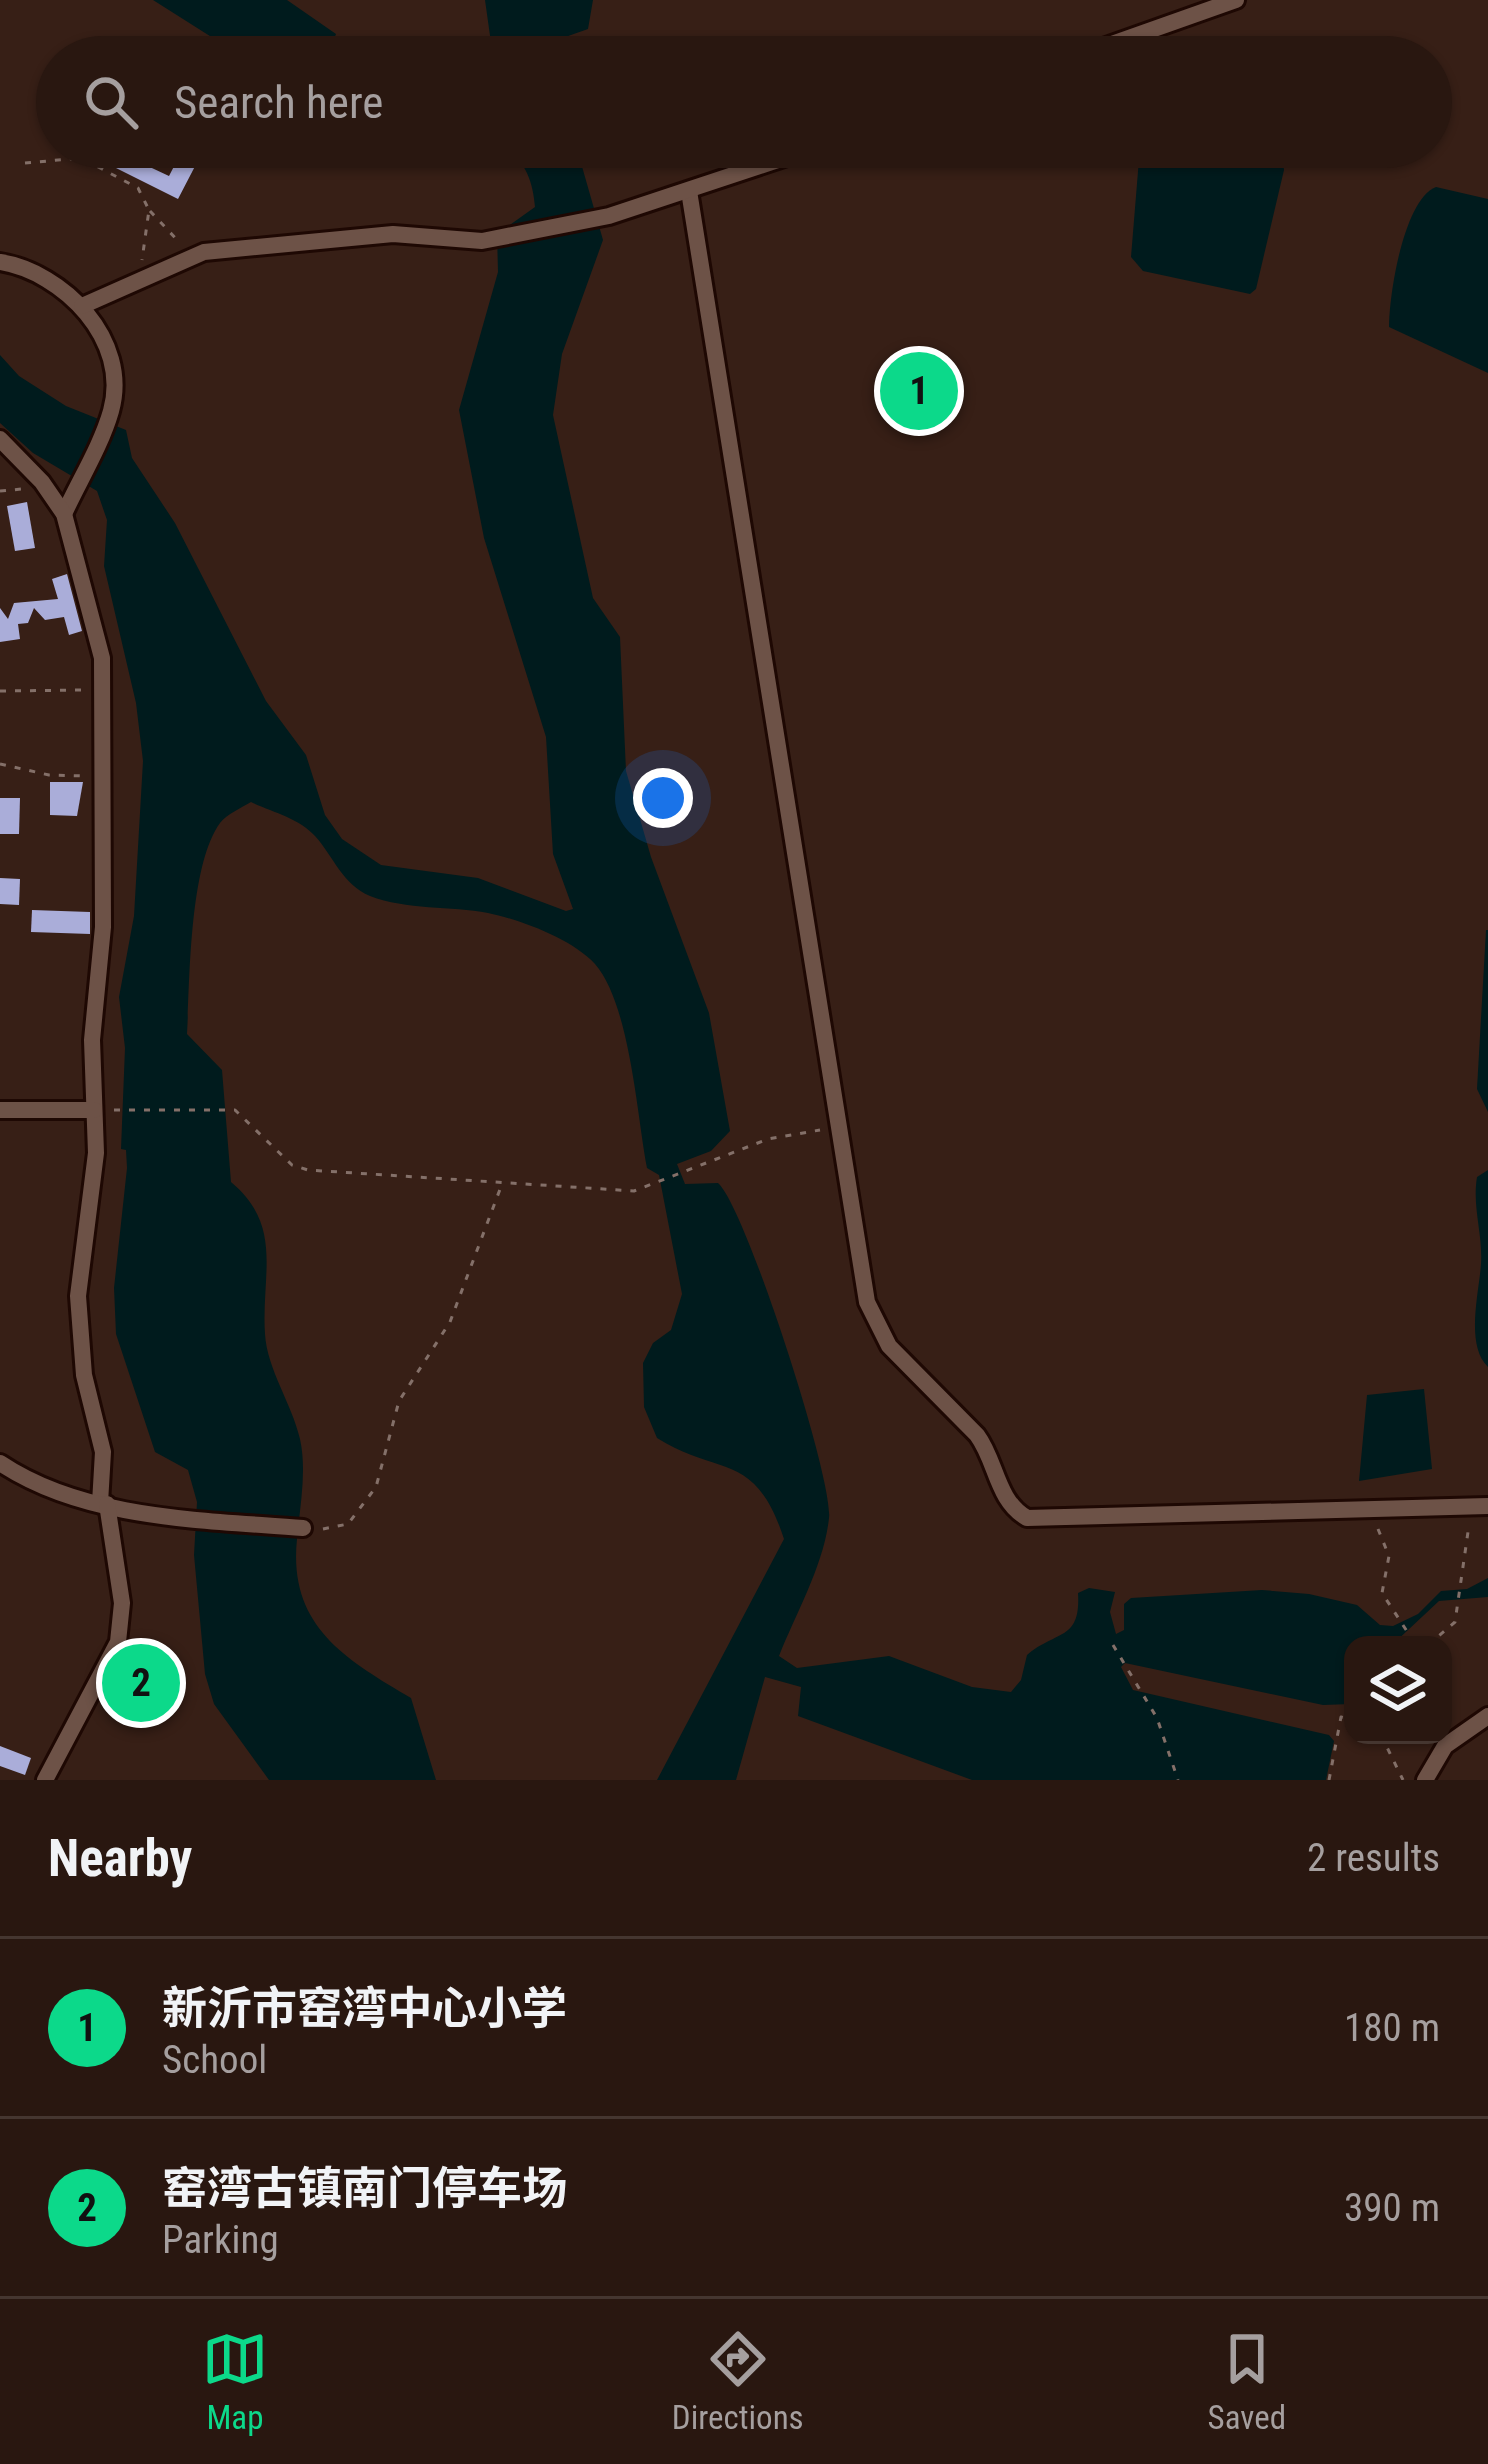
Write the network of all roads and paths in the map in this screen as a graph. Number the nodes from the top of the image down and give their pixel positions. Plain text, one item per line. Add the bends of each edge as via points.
1 (1235, 0) edge
2 (1134, 36) edge
3 (36, 162) edge
4 (25, 163) dead end
5 (100, 168) edge
6 (755, 168) edge
7 (689, 190) junction
8 (148, 210) junction
9 (192, 255) junction
10 (0, 262) edge
11 (140, 278) junction
12 (82, 306) junction
13 (0, 440) edge
14 (42, 482) junction
15 (0, 491) edge
16 (64, 514) junction
17 (105, 690) junction
18 (0, 691) edge
19 (0, 764) edge
20 (104, 777) junction
21 (0, 1110) edge
22 (94, 1110) junction
23 (837, 1129) junction
24 (502, 1184) junction
25 (0, 1463) edge
26 (104, 1503) junction
27 (1488, 1506) edge
28 (1468, 1507) junction
29 (1377, 1509) junction
30 (303, 1528) joint
31 (1412, 1636) edge
32 (1439, 1636) edge
33 (1113, 1645) dead end
34 (1488, 1716) edge
35 (1344, 1718) edge
36 (1385, 1744) edge
37 (45, 1780) edge
38 (1178, 1780) edge
39 (1329, 1780) edge
40 (1402, 1780) edge
41 (1425, 1780) edge

1 - 2 street
3 - 4 path
5 - 8 path via 138,188
6 - 7 street
7 - 9 street via 609,216 482,241 393,234
7 - 23 street
8 - 9 path
8 - 11 path
9 - 11 street
10 - 12 street via 58,281
11 - 12 street
12 - 16 street via 110,366 110,414
13 - 14 street
14 - 15 path
14 - 16 street
16 - 17 street
17 - 18 path
17 - 20 street
19 - 20 path
20 - 22 street
21 - 22 street
22 - 24 path via 235,1110 292,1165 308,1170
22 - 26 street via 78,1336 104,1452
23 - 24 path via 768,1138 634,1191
23 - 29 street via 878,1327 977,1435 1012,1509 1044,1520
24 - 30 path via 450,1322 398,1401 376,1487 348,1524
25 - 26 street via 45,1487
26 - 30 street
26 - 37 street via 122,1604 118,1642
27 - 28 street
28 - 29 street
28 - 32 path via 1455,1622
29 - 31 path via 1389,1556 1382,1593
33 - 38 path via 1156,1718
34 - 41 street via 1445,1746
35 - 39 path
36 - 40 path

